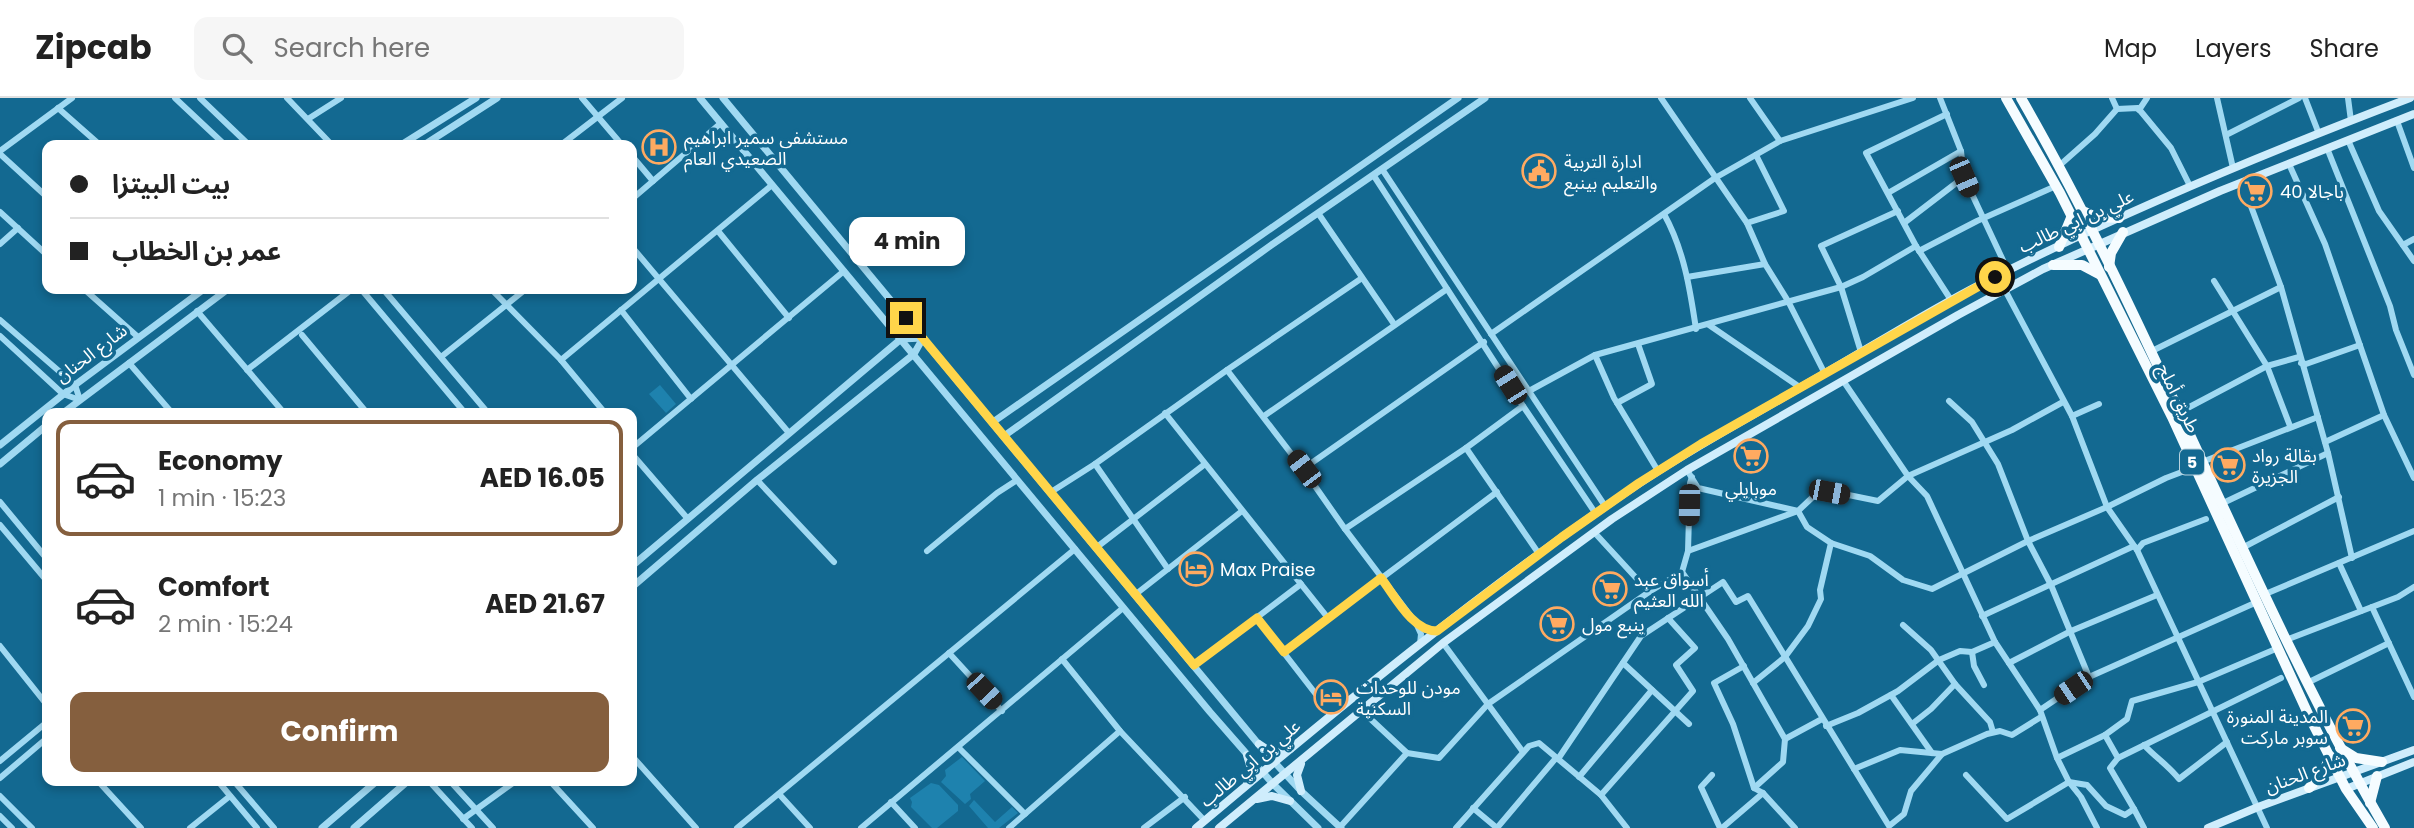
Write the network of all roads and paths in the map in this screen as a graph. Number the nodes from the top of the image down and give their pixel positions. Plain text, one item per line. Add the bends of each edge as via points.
1 (72, 98) edge
2 (175, 98) edge
3 (200, 98) edge
4 (287, 98) edge
5 (341, 98) edge
6 (497, 98) edge
7 (582, 98) edge
8 (622, 98) edge
9 (700, 98) edge
10 (723, 98) edge
11 (1458, 98) edge
12 (1485, 98) edge
13 (1661, 98) edge
14 (1750, 98) edge
15 (1913, 98) edge
16 (1940, 98) edge
17 (2006, 98) edge
18 (2021, 98) edge
19 (2112, 98) edge
20 (2147, 98) edge
21 (2217, 98) edge
22 (2299, 98) edge
23 (2305, 98) edge
24 (2348, 98) edge
25 (2410, 98) edge
26 (470, 99) edge
27 (58, 108) junction
28 (2116, 109) junction
29 (2139, 110) junction
30 (1947, 114) junction
31 (2414, 114) edge
32 (597, 116) junction
33 (308, 119) junction
34 (2351, 121) junction
35 (2397, 121) junction
36 (721, 123) junction
37 (2319, 134) junction
38 (2226, 135) junction
39 (94, 140) edge
40 (220, 140) edge
41 (244, 140) edge
42 (327, 140) edge
43 (408, 140) edge
44 (432, 140) edge
45 (567, 140) edge
46 (618, 140) edge
47 (2348, 140) junction
48 (1780, 141) junction
49 (2327, 148) junction
50 (1961, 150) junction
51 (0, 153) edge
52 (1756, 155) junction
53 (637, 162) edge
54 (2289, 163) junction
55 (2060, 166) junction
56 (2233, 168) junction
57 (2414, 168) edge
58 (1382, 169) junction
59 (1374, 176) junction
60 (1964, 177) junction
61 (1716, 178) junction
62 (653, 181) junction
63 (2242, 182) junction
64 (772, 185) junction
65 (2056, 186) junction
66 (2190, 186) junction
67 (42, 192) edge
68 (1888, 192) junction
69 (637, 195) edge
70 (1899, 211) junction
71 (2082, 211) junction
72 (0, 212) edge
73 (1318, 213) junction
74 (1664, 214) junction
75 (2071, 218) junction
76 (2119, 218) junction
77 (1983, 219) junction
78 (1747, 223) junction
79 (1904, 223) junction
80 (18, 228) junction
81 (2092, 230) junction
82 (718, 231) junction
83 (2123, 232) junction
84 (2080, 236) junction
85 (2414, 239) edge
86 (2098, 243) junction
87 (0, 244) edge
88 (2403, 245) junction
89 (2059, 247) junction
90 (1918, 248) junction
91 (2086, 249) junction
92 (42, 250) edge
93 (637, 253) edge
94 (2414, 261) edge
95 (1765, 264) junction
96 (2053, 265) junction
97 (2109, 268) junction
98 (844, 271) junction
99 (2008, 271) junction
100 (2099, 274) junction
101 (1687, 276) junction
102 (660, 278) junction
103 (1362, 278) junction
104 (2214, 281) dead end
105 (1840, 287) junction
106 (2281, 287) junction
107 (1447, 289) junction
108 (2005, 290) junction
109 (90, 294) edge
110 (197, 294) edge
111 (221, 294) edge
112 (346, 294) edge
113 (365, 294) edge
114 (387, 294) edge
115 (495, 294) edge
116 (520, 294) edge
117 (1951, 300) junction
118 (1788, 301) junction
119 (506, 306) junction
120 (621, 310) junction
121 (197, 311) junction
122 (2231, 311) junction
123 (789, 318) junction
124 (0, 320) edge
125 (1394, 324) junction
126 (1709, 326) junction
127 (1696, 329) junction
128 (1491, 334) junction
129 (302, 335) dead end
130 (0, 336) edge
131 (138, 337) junction
132 (923, 338) junction
133 (901, 339) junction
134 (1484, 342) junction
135 (1638, 345) junction
136 (2360, 345) junction
137 (2152, 351) junction
138 (1861, 352) junction
139 (914, 354) junction
140 (1595, 355) junction
141 (441, 357) junction
142 (561, 360) junction
143 (2300, 360) junction
144 (130, 363) junction
145 (732, 365) junction
146 (2267, 366) junction
147 (247, 370) junction
148 (1227, 370) junction
149 (1825, 374) junction
150 (2414, 375) edge
151 (1844, 382) junction
152 (75, 385) junction
153 (1801, 388) junction
154 (1529, 391) junction
155 (63, 394) junction
156 (691, 399) junction
157 (80, 400) junction
158 (1949, 401) dead end
159 (2063, 402) junction
160 (1617, 403) junction
161 (2099, 404) dead end
162 (1523, 406) junction
163 (46, 408) edge
164 (70, 408) edge
165 (168, 408) edge
166 (280, 408) edge
167 (363, 408) edge
168 (462, 408) edge
169 (484, 408) edge
170 (601, 408) edge
171 (42, 411) edge
172 (2180, 412) junction
173 (1165, 413) junction
174 (2384, 415) junction
175 (1264, 416) junction
176 (2072, 416) junction
177 (2318, 417) junction
178 (993, 422) junction
179 (2290, 426) junction
180 (42, 433) edge
181 (789, 433) junction
182 (1004, 436) junction
183 (1986, 442) junction
184 (2325, 443) junction
185 (0, 445) edge
186 (637, 447) edge
187 (1466, 448) junction
188 (2328, 453) junction
189 (637, 457) edge
190 (0, 464) edge
191 (1095, 464) junction
192 (1205, 464) junction
193 (2198, 465) junction
194 (1304, 469) junction
195 (1658, 471) junction
196 (1689, 474) junction
197 (1908, 477) junction
198 (2414, 478) edge
199 (757, 480) junction
200 (1017, 480) junction
201 (1051, 492) junction
202 (1497, 492) junction
203 (2339, 497) junction
204 (0, 502) edge
205 (2221, 504) junction
206 (1605, 506) junction
207 (2107, 507) junction
208 (1242, 510) junction
209 (1798, 511) junction
210 (1596, 514) junction
211 (688, 519) junction
212 (2206, 519) dead end
213 (1135, 520) junction
214 (0, 525) edge
215 (1345, 529) junction
216 (2414, 531) edge
217 (1594, 532) junction
218 (2028, 541) junction
219 (1831, 543) junction
220 (1097, 547) junction
221 (2136, 548) junction
222 (2242, 548) junction
223 (1074, 549) junction
224 (927, 551) dead end
225 (1688, 551) junction
226 (42, 553) edge
227 (1539, 554) junction
228 (2352, 558) junction
229 (637, 562) edge
230 (834, 562) dead end
231 (2339, 564) junction
232 (1168, 569) junction
233 (1682, 572) junction
234 (42, 575) edge
235 (1962, 575) junction
236 (1381, 578) junction
237 (637, 583) edge
238 (1301, 584) junction
239 (2051, 585) junction
240 (2414, 587) edge
241 (1649, 592) junction
242 (1136, 594) junction
243 (2157, 595) junction
244 (1699, 596) junction
245 (2260, 598) junction
246 (2372, 607) junction
247 (1124, 608) junction
248 (2361, 611) junction
249 (1982, 616) junction
250 (1257, 618) junction
251 (1328, 618) junction
252 (1668, 618) junction
253 (1416, 623) junction
254 (1903, 625) dead end
255 (1437, 631) junction
256 (2071, 631) junction
257 (2177, 638) junction
258 (2286, 640) junction
259 (1994, 642) junction
260 (1420, 643) junction
261 (1443, 643) junction
262 (2389, 643) junction
263 (0, 646) edge
264 (2278, 648) junction
265 (1284, 652) junction
266 (1972, 652) junction
267 (949, 653) junction
268 (7, 654) junction
269 (1785, 657) junction
270 (1062, 659) junction
271 (0, 660) edge
272 (1939, 660) junction
273 (1623, 663) junction
274 (2009, 663) junction
275 (1194, 665) junction
276 (1744, 666) junction
277 (2089, 677) junction
278 (2281, 678) dead end
279 (2198, 682) junction
280 (1753, 683) junction
281 (2307, 683) junction
282 (1955, 684) junction
283 (1984, 685) dead end
284 (1652, 690) junction
285 (1891, 695) junction
286 (2414, 696) edge
287 (42, 699) edge
288 (1488, 704) junction
289 (1002, 711) junction
290 (1362, 711) junction
291 (1674, 711) junction
292 (2212, 711) junction
293 (2041, 714) junction
294 (1332, 715) junction
295 (1824, 722) junction
296 (1689, 724) dead end
297 (1912, 724) junction
298 (42, 726) edge
299 (1121, 731) junction
300 (1993, 732) junction
301 (2105, 735) junction
302 (1785, 739) junction
303 (42, 742) edge
304 (2227, 742) junction
305 (1259, 744) junction
306 (2144, 745) junction
307 (958, 747) junction
308 (1293, 748) junction
309 (2340, 748) junction
310 (2414, 750) edge
311 (1523, 752) junction
312 (1407, 753) junction
313 (1932, 753) junction
314 (1942, 754) junction
315 (1247, 755) junction
316 (2330, 755) junction
317 (1557, 758) junction
318 (2057, 758) junction
319 (2118, 758) junction
320 (1303, 760) junction
321 (0, 761) edge
322 (637, 762) edge
323 (2382, 762) junction
324 (2414, 762) edge
325 (1275, 763) junction
326 (1854, 769) junction
327 (2352, 772) junction
328 (1263, 773) junction
329 (1285, 775) junction
330 (1712, 775) dead end
331 (1966, 775) dead end
332 (2376, 776) junction
333 (1579, 777) junction
334 (2340, 777) junction
335 (0, 778) edge
336 (2068, 782) junction
337 (2358, 783) junction
338 (1273, 784) junction
339 (102, 786) edge
340 (222, 786) edge
341 (238, 786) edge
342 (371, 786) edge
343 (402, 786) edge
344 (433, 786) edge
345 (454, 786) edge
346 (508, 786) edge
347 (554, 786) edge
348 (1244, 788) junction
349 (1754, 788) junction
350 (2309, 788) junction
351 (2346, 789) junction
352 (1301, 791) junction
353 (1763, 793) junction
354 (779, 794) junction
355 (1601, 795) junction
356 (0, 796) edge
357 (230, 796) junction
358 (1185, 797) junction
359 (1254, 800) junction
360 (1290, 801) junction
361 (891, 802) junction
362 (2370, 803) junction
363 (2258, 807) junction
364 (1473, 808) junction
365 (475, 809) junction
366 (2133, 809) junction
367 (1025, 814) junction
368 (0, 816) edge
369 (463, 819) junction
370 (362, 821) junction
371 (1205, 821) junction
372 (1730, 825) edge
373 (1341, 827) edge
374 (12, 828) edge
375 (32, 828) edge
376 (141, 828) edge
377 (190, 828) edge
378 (257, 828) edge
379 (274, 828) edge
380 (321, 828) edge
381 (354, 828) edge
382 (369, 828) edge
383 (472, 828) edge
384 (493, 828) edge
385 (593, 828) edge
386 (696, 828) edge
387 (737, 828) edge
388 (810, 828) edge
389 (861, 828) edge
390 (915, 828) edge
391 (1009, 828) edge
392 (1144, 828) edge
393 (1196, 828) edge
394 (1219, 828) edge
395 (1318, 828) edge
396 (1456, 828) edge
397 (1497, 828) edge
398 (1627, 828) edge
399 (1721, 828) edge
400 (1794, 828) edge
401 (2097, 828) edge
402 (2144, 828) edge
403 (2208, 828) edge
404 (2267, 828) edge
405 (2372, 828) edge
406 (2385, 828) edge

1 - 27 street
2 - 40 street
3 - 41 street
4 - 33 street
5 - 33 street
6 - 44 street
7 - 32 street
8 - 32 street
9 - 36 street
10 - 132 street
11 - 178 street
12 - 58 street
13 - 61 street
14 - 48 street
15 - 48 street
16 - 30 street
17 - 65 highway, طريق أملج / 5
18 - 55 highway, طريق أملج / 5
19 - 28 street
20 - 29 street
21 - 38 street
22 - 38 street
23 - 37 street
24 - 34 street
25 - 34 main road, علي بن ابي طالب
26 - 43 street
27 - 39 street
27 - 51 street
28 - 29 street
28 - 55 street
29 - 66 street via 2171,148
30 - 50 street
30 - 68 street via 1866,153
31 - 35 main road, علي بن ابي طالب
32 - 45 street
32 - 46 street
33 - 42 street
34 - 37 main road, علي بن ابي طالب
35 - 47 main road, علي بن ابي طالب
35 - 57 street
36 - 62 street
36 - 64 street
37 - 56 main road, علي بن ابي طالب
38 - 56 street
47 - 49 main road, علي بن ابي طالب
47 - 88 street via 2379,211
48 - 52 street
49 - 54 main road, علي بن ابي طالب
49 - 150 street
50 - 60 street
50 - 68 street
51 - 67 street
52 - 61 street
52 - 78 street via 1784,211
53 - 62 street
54 - 63 main road, علي بن ابي طالب
54 - 136 street via 2325,244
55 - 71 highway, طريق أملج / 5
56 - 66 main road, علي بن ابي طالب
58 - 59 street
58 - 128 street
59 - 73 street
59 - 107 street
60 - 77 street
60 - 79 street
61 - 74 street
61 - 78 street
62 - 69 street
63 - 83 main road, علي بن ابي طالب
63 - 106 street
64 - 82 street
64 - 98 street
65 - 75 highway, طريق أملج / 5
65 - 77 street
66 - 76 main road, علي بن ابي طالب
68 - 70 street
70 - 79 street
70 - 105 street via 1821,246
71 - 76 highway
71 - 81 highway, طريق أملج / 5
72 - 80 street
73 - 103 street
73 - 182 street
74 - 101 street via 1677,237
74 - 128 street
75 - 84 highway, طريق أملج / 5
75 - 89 highway
76 - 81 main road, علي بن ابي طالب
77 - 90 street
77 - 99 street
78 - 95 street
79 - 90 street
80 - 87 street
80 - 92 street
81 - 84 main road, علي بن ابي طالب
81 - 86 highway, طريق أملج / 5
82 - 102 street
82 - 123 street
83 - 86 main road, علي بن ابي طالب
83 - 97 highway via 2111,253
84 - 89 main road, علي بن ابي طالب
84 - 91 highway, طريق أملج / 5
85 - 88 street
86 - 91 main road, علي بن ابي طالب
86 - 97 highway, طريق أملج / 5
88 - 94 street
89 - 99 main road, علي بن ابي طالب
90 - 105 street
90 - 117 street
91 - 96 main road, علي بن ابي طالب
91 - 100 highway, طريق أملج / 5
93 - 102 street
95 - 101 street
95 - 118 street
96 - 100 highway via 2082,265
96 - 108 main road, علي بن ابي طالب
97 - 137 highway, طريق أملج / 5
98 - 123 street
98 - 133 street
99 - 117 main road, علي بن ابي طالب
100 - 193 highway, طريق أملج / 5
101 - 127 street
102 - 120 street
102 - 145 street
103 - 125 street
103 - 148 street
104 - 122 street
105 - 118 street
105 - 138 street
106 - 122 street
106 - 143 street
107 - 125 street
107 - 134 street
108 - 151 main road, علي بن ابي طالب
108 - 159 street
109 - 131 street
110 - 131 street, شارع الحنان
111 - 121 street, شارع الحنان
112 - 147 street
113 - 168 street
114 - 141 street
115 - 119 street
116 - 119 street
117 - 138 main road, علي بن ابي طالب
118 - 126 street
118 - 149 street
119 - 141 street
119 - 142 street
120 - 142 street
120 - 156 street
121 - 144 street, شارع الحنان
121 - 147 street
122 - 137 street
122 - 146 street
123 - 145 street
124 - 152 street
125 - 175 street
126 - 127 street
126 - 153 street
127 - 135 street
128 - 154 street
129 - 167 street
130 - 155 street
131 - 152 street, شارع الحنان
132 - 133 street
132 - 139 street
132 - 178 street
133 - 139 street
133 - 181 street
134 - 162 street
134 - 194 street
135 - 140 street
135 - 160 street via 1652,384
136 - 143 street via 2306,364
136 - 174 street
137 - 172 highway, طريق أملج / 5
138 - 149 main road, علي بن ابي طالب
139 - 199 street
139 - 200 street
140 - 154 street
140 - 160 street
141 - 169 street
142 - 170 street
143 - 146 street
143 - 177 street
144 - 157 street, شارع الحنان
144 - 165 street
145 - 156 street
145 - 181 street
146 - 172 street
146 - 179 street
147 - 166 street
148 - 173 street
148 - 175 street
149 - 153 main road, علي بن ابي طالب
151 - 196 main road, علي بن ابي طالب
151 - 197 street
152 - 155 street, شارع الحنان
152 - 157 street
153 - 195 main road, علي بن ابي طالب
154 - 206 street
155 - 157 street
155 - 163 street, شارع الحنان
156 - 186 street
157 - 164 street, شارع الحنان
158 - 183 street
159 - 176 street
159 - 183 street
160 - 195 street
161 - 176 street
162 - 187 street
162 - 210 street
171 - 185 street, شارع الحنان
172 - 193 highway, طريق أملج / 5
173 - 191 street
173 - 192 street
174 - 184 street
174 - 198 street
175 - 194 street
176 - 207 street
177 - 179 street
177 - 184 street
178 - 182 street
179 - 193 street
180 - 190 street
181 - 211 street
182 - 201 street
183 - 197 street
183 - 218 street
184 - 188 street
187 - 202 street
187 - 215 street
188 - 203 street
188 - 205 street
189 - 211 street
191 - 201 street
191 - 213 street
192 - 208 street
192 - 213 street
193 - 205 highway, طريق أملج / 5
193 - 207 street
193 - 245 highway, طريق أملج / 5
194 - 215 street
195 - 206 main road, علي بن ابي طالب
196 - 209 street via 1698,488
196 - 217 main road, علي بن ابي طالب
196 - 225 street
197 - 209 street via 1878,501 1829,492 1816,494
197 - 235 street via 1927,496
199 - 230 street
199 - 237 street
200 - 223 street
200 - 224 street
201 - 220 street
202 - 227 street
202 - 236 street
203 - 222 street
203 - 228 street
204 - 226 street
205 - 222 highway, طريق أملج / 5
206 - 210 main road, علي بن ابي طالب
207 - 218 street
207 - 221 street
208 - 232 street
208 - 238 street
209 - 219 street via 1807,527
209 - 225 street
210 - 227 main road, علي بن ابي طالب
211 - 229 street
212 - 221 street
213 - 220 street
213 - 232 street
214 - 234 street
215 - 236 street
216 - 228 street
217 - 241 street
217 - 261 main road, علي بن ابي طالب
218 - 235 street
218 - 239 street
219 - 235 street via 1870,556 1903,580 1932,589
219 - 269 street via 1821,599
220 - 242 street
221 - 239 street
221 - 243 street
222 - 245 highway, طريق أملج / 5
223 - 247 street
223 - 267 street
225 - 233 street
227 - 255 main road, علي بن ابي طالب
228 - 231 street
231 - 245 street
231 - 248 street
232 - 242 street
233 - 241 street
233 - 244 street
235 - 249 street
236 - 251 street
236 - 253 street
238 - 250 street
238 - 251 street
239 - 249 street
239 - 256 street
240 - 246 street
241 - 288 street
242 - 275 street
243 - 256 street
243 - 257 street
244 - 252 street
244 - 269 street via 1723,582 1735,602 1748,596
244 - 276 street
245 - 257 street
245 - 258 highway, طريق أملج / 5
245 - 264 highway, طريق أملج / 5
246 - 248 street
246 - 262 street
247 - 270 street
247 - 315 street
248 - 258 street
249 - 259 street
250 - 265 street
250 - 275 street
251 - 265 street
252 - 273 street via 1641,636
252 - 291 street via 1695,648 1676,665 1693,691
253 - 255 street
253 - 260 street
254 - 272 street
255 - 260 main road, علي بن ابي طالب
256 - 274 street
256 - 277 street
257 - 277 street
257 - 279 street
258 - 281 highway, طريق أملج / 5
259 - 266 street
259 - 274 street
260 - 294 main road, علي بن ابي طالب
261 - 288 street
261 - 290 main road, علي بن ابي طالب
262 - 281 street
262 - 286 street
263 - 268 street
264 - 279 street
264 - 316 highway, طريق أملج / 5
265 - 294 street
266 - 272 street via 1960,651
266 - 283 street
267 - 289 street
267 - 354 street
268 - 271 street
268 - 287 street
269 - 280 street
269 - 295 street
270 - 289 street
270 - 299 street
272 - 282 street
272 - 285 street
273 - 284 street
273 - 317 street
274 - 293 street
275 - 305 street
276 - 280 street
276 - 349 street via 1714,684
277 - 293 street
278 - 292 street
279 - 292 street
279 - 301 street via 2132,701 2127,719
280 - 302 street
281 - 309 highway, طريق أملج / 5
282 - 297 street
282 - 300 street via 1990,722
284 - 291 street
284 - 333 street
285 - 295 street
285 - 297 street
288 - 311 street
288 - 312 street via 1439,758
289 - 307 street
290 - 312 street
290 - 320 main road, علي بن ابي طالب
291 - 296 street
291 - 355 street
292 - 304 street
292 - 306 street
293 - 300 street via 2012,735
293 - 318 street
294 - 308 main road, علي بن ابي طالب
295 - 302 street
295 - 326 street
297 - 313 street
298 - 321 street
299 - 358 street
299 - 367 street
300 - 314 street
301 - 318 street
301 - 319 street
302 - 349 street via 1783,762
303 - 335 street
304 - 306 street via 2179,779
304 - 363 street
305 - 308 main road via 1275,752
305 - 325 street
306 - 319 street
307 - 361 street
307 - 367 street
308 - 325 main road, علي بن ابي طالب
309 - 323 highway via 2356,758
309 - 327 highway, طريق أملج / 5
310 - 323 main road, شارع الحنان
311 - 317 street via 1538,743
311 - 364 street
312 - 373 street
313 - 314 street
313 - 326 street via 1900,750
314 - 326 street via 1911,791 1904,814 1889,826
315 - 328 street
315 - 348 main road via 1252,772
316 - 334 highway, طريق أملج / 5
316 - 350 highway via 2323,774
317 - 333 street
317 - 397 street
318 - 336 street
319 - 366 street via 2110,768
320 - 329 main road, علي بن ابي طالب
320 - 352 main road via 1297,775
322 - 386 street
323 - 327 main road, شارع الحنان
324 - 332 main road, شارع الحنان
325 - 328 main road, علي بن ابي طالب
325 - 329 street
327 - 334 main road, شارع الحنان
327 - 337 highway, طريق أملج / 5
328 - 338 street
328 - 348 main road, علي بن ابي طالب
329 - 338 main road, علي بن ابي طالب
329 - 352 street
330 - 399 street via 1701,787
331 - 336 street via 2007,819
332 - 337 main road, شارع الحنان
332 - 362 highway
333 - 355 street
334 - 350 main road, شارع الحنان
334 - 351 highway, طريق أملج / 5
336 - 366 street via 2087,785 2106,806 2125,815
336 - 401 street
337 - 351 main road, شارع الحنان
337 - 362 highway, طريق أملج / 5
338 - 359 main road, علي بن ابي طالب
338 - 360 street
339 - 376 street
340 - 357 street
341 - 379 street
342 - 380 street
343 - 370 street
344 - 369 street
345 - 365 street
346 - 365 street
347 - 385 street
348 - 371 main road, علي بن ابي طالب
349 - 353 street
350 - 363 main road, شارع الحنان
351 - 405 highway, طريق أملج / 5
352 - 373 street
353 - 372 street
353 - 400 street
354 - 387 street
354 - 388 street
355 - 398 street
356 - 375 street
357 - 377 street
357 - 378 street
358 - 371 street
358 - 392 street
359 - 360 main road via 1272,796
359 - 394 main road, علي بن ابي طالب
360 - 395 street
361 - 389 street
361 - 390 street
362 - 406 highway, طريق أملج / 5
363 - 403 main road, شارع الحنان
363 - 404 street
364 - 396 street
364 - 397 street
365 - 369 street
365 - 384 street
366 - 402 street
367 - 391 street
368 - 374 street
369 - 383 street
370 - 381 street
370 - 382 street
371 - 393 main road, علي بن ابي طالب
372 - 399 street

